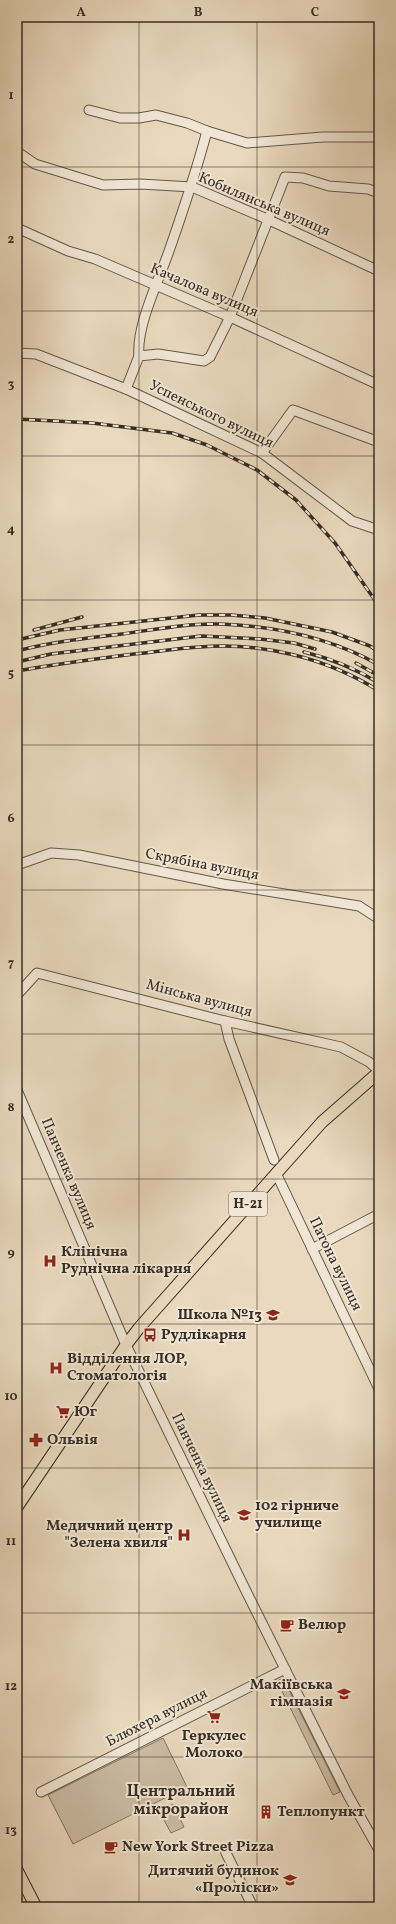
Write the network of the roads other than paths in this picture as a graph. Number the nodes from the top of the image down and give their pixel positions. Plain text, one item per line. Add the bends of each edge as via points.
1 (89, 110) dead end
2 (207, 131) junction
3 (379, 137) edge
4 (19, 153) dead end
5 (192, 187) junction
6 (379, 193) edge
7 (267, 219) junction
8 (17, 228) edge
9 (379, 271) edge
10 (156, 286) junction
11 (230, 317) junction
12 (17, 353) edge
13 (139, 356) junction
14 (379, 385) edge
15 (126, 389) junction
16 (379, 442) edge
17 (262, 453) junction
18 (379, 530) edge
19 (17, 865) edge
20 (379, 919) edge
21 (17, 995) edge
22 (225, 1021) junction
23 (379, 1071) edge
24 (17, 1090) edge
25 (274, 1160) dead end
26 (276, 1173) junction
27 (378, 1215) edge
28 (312, 1249) junction
29 (126, 1345) junction
30 (379, 1388) edge
31 (17, 1507) edge
32 (285, 1669) junction
33 (41, 1792) dead end
34 (379, 1850) edge
35 (226, 1854) dead end
36 (17, 1870) edge
37 (36, 1907) edge
38 (253, 1907) edge

1 - 2 street via 120,118 156,115
2 - 3 street via 247,143 323,136
2 - 5 street
4 - 5 street, Кобилянська вулиця via 35,164 103,185
5 - 7 street, Кобилянська вулиця
5 - 10 street
6 - 7 street via 368,189 329,186 303,178 285,177
7 - 9 street, Кобилянська вулиця
7 - 11 street
8 - 10 street, Качалова вулиця
10 - 11 street, Качалова вулиця
10 - 13 street via 138,344
11 - 13 street via 210,356 204,361 158,354
11 - 14 street, Качалова вулиця
12 - 15 street, Успенського вулиця via 36,354
13 - 15 street
15 - 17 street, Успенського вулиця
16 - 17 street via 293,410
17 - 18 street, Успенського вулиця via 352,521
19 - 20 street, Скрябіна вулиця via 51,854 79,855 223,884 359,906
21 - 22 street, Мінська вулиця via 36,973
22 - 23 street, Мінська вулиця via 341,1047 369,1062
22 - 25 street via 229,1039
23 - 26 main road, Н-21 via 322,1122
24 - 29 street, Панченка вулиця
26 - 28 street, Патона вулиця
26 - 29 main road, Н-21
27 - 28 street
28 - 30 street, Патона вулиця
29 - 31 main road, Н-21
29 - 32 street, Панченка вулиця
32 - 33 street, Блюхера вулиця
32 - 34 street, Панченка вулиця via 348,1795
35 - 38 street
36 - 37 main road

